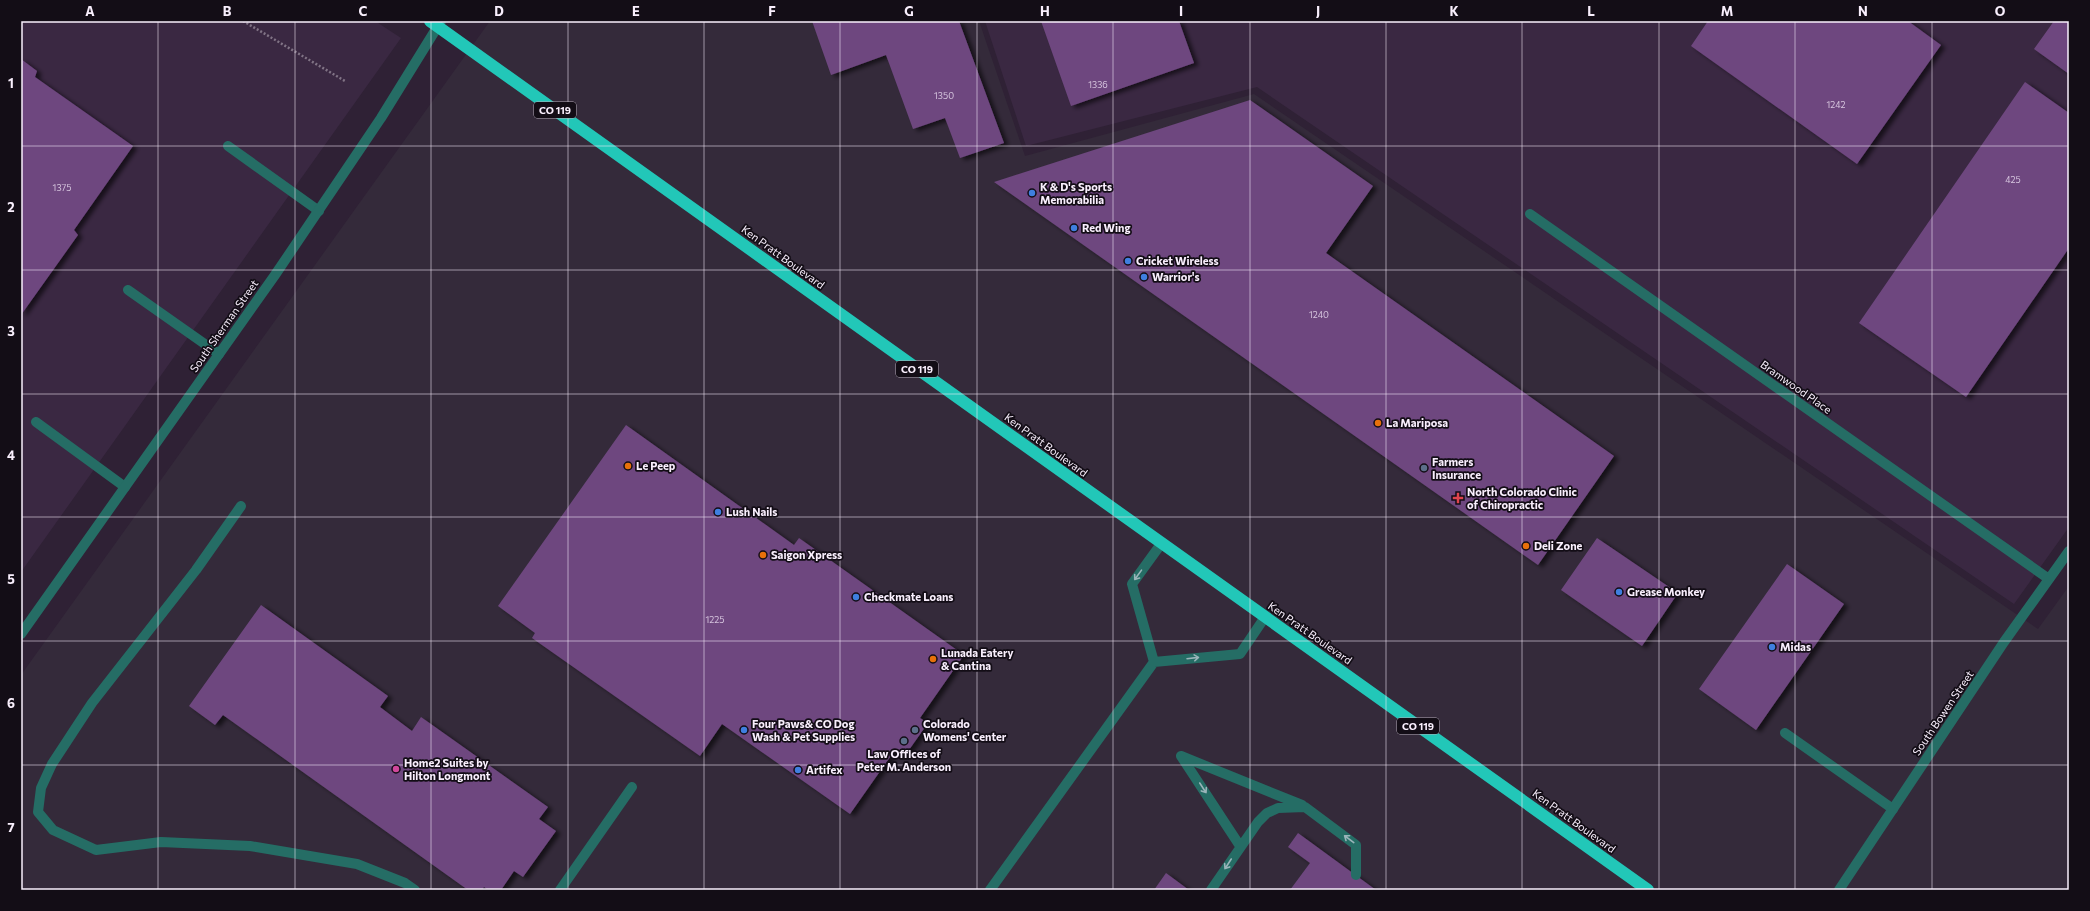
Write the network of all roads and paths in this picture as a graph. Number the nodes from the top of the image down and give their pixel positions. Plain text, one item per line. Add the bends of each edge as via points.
1 (243, 21) edge
2 (436, 23) edge
3 (345, 81) dead end
4 (228, 146) dead end
5 (318, 211) junction
6 (1530, 214) dead end
7 (128, 290) dead end
8 (219, 354) junction
9 (36, 422) dead end
10 (125, 487) junction
11 (240, 506) dead end
12 (1161, 544) junction
13 (2069, 551) edge
14 (2050, 579) junction
15 (1265, 617) junction
16 (21, 634) edge
17 (1154, 662) junction
18 (1785, 733) dead end
19 (632, 787) dead end
20 (1305, 807) junction
21 (1893, 809) junction
22 (1240, 846) junction
23 (1356, 875) dead end
24 (415, 890) edge
25 (560, 890) edge
26 (990, 890) edge
27 (1211, 890) edge
28 (1648, 890) edge
29 (1839, 890) edge

1 - 3 path
2 - 5 street, South Sherman Street via 381,118
2 - 12 highway, Ken Pratt Boulevard / CO 119
4 - 5 street
5 - 8 street, South Sherman Street
6 - 14 street, Bramwood Place
7 - 8 street
8 - 10 street, South Sherman Street
9 - 10 street
10 - 16 street, South Sherman Street
11 - 24 street via 196,570 92,703 52,764 41,788 38,812 53,830 96,850 162,842 250,846 357,864 406,883
12 - 15 highway, Ken Pratt Boulevard / CO 119
12 -> 17 street via 1132,584
13 - 14 street, South Bowen Street
14 - 21 street, South Bowen Street via 2004,642
17 -> 15 street via 1240,654
15 - 28 highway, Ken Pratt Boulevard / CO 119
17 - 26 street
18 - 21 street
19 - 25 street
20 - 22 street via 1278,808 1267,813
20 -> 22 street via 1182,756
23 -> 20 street via 1356,844
21 - 29 street, South Bowen Street
22 -> 27 street

